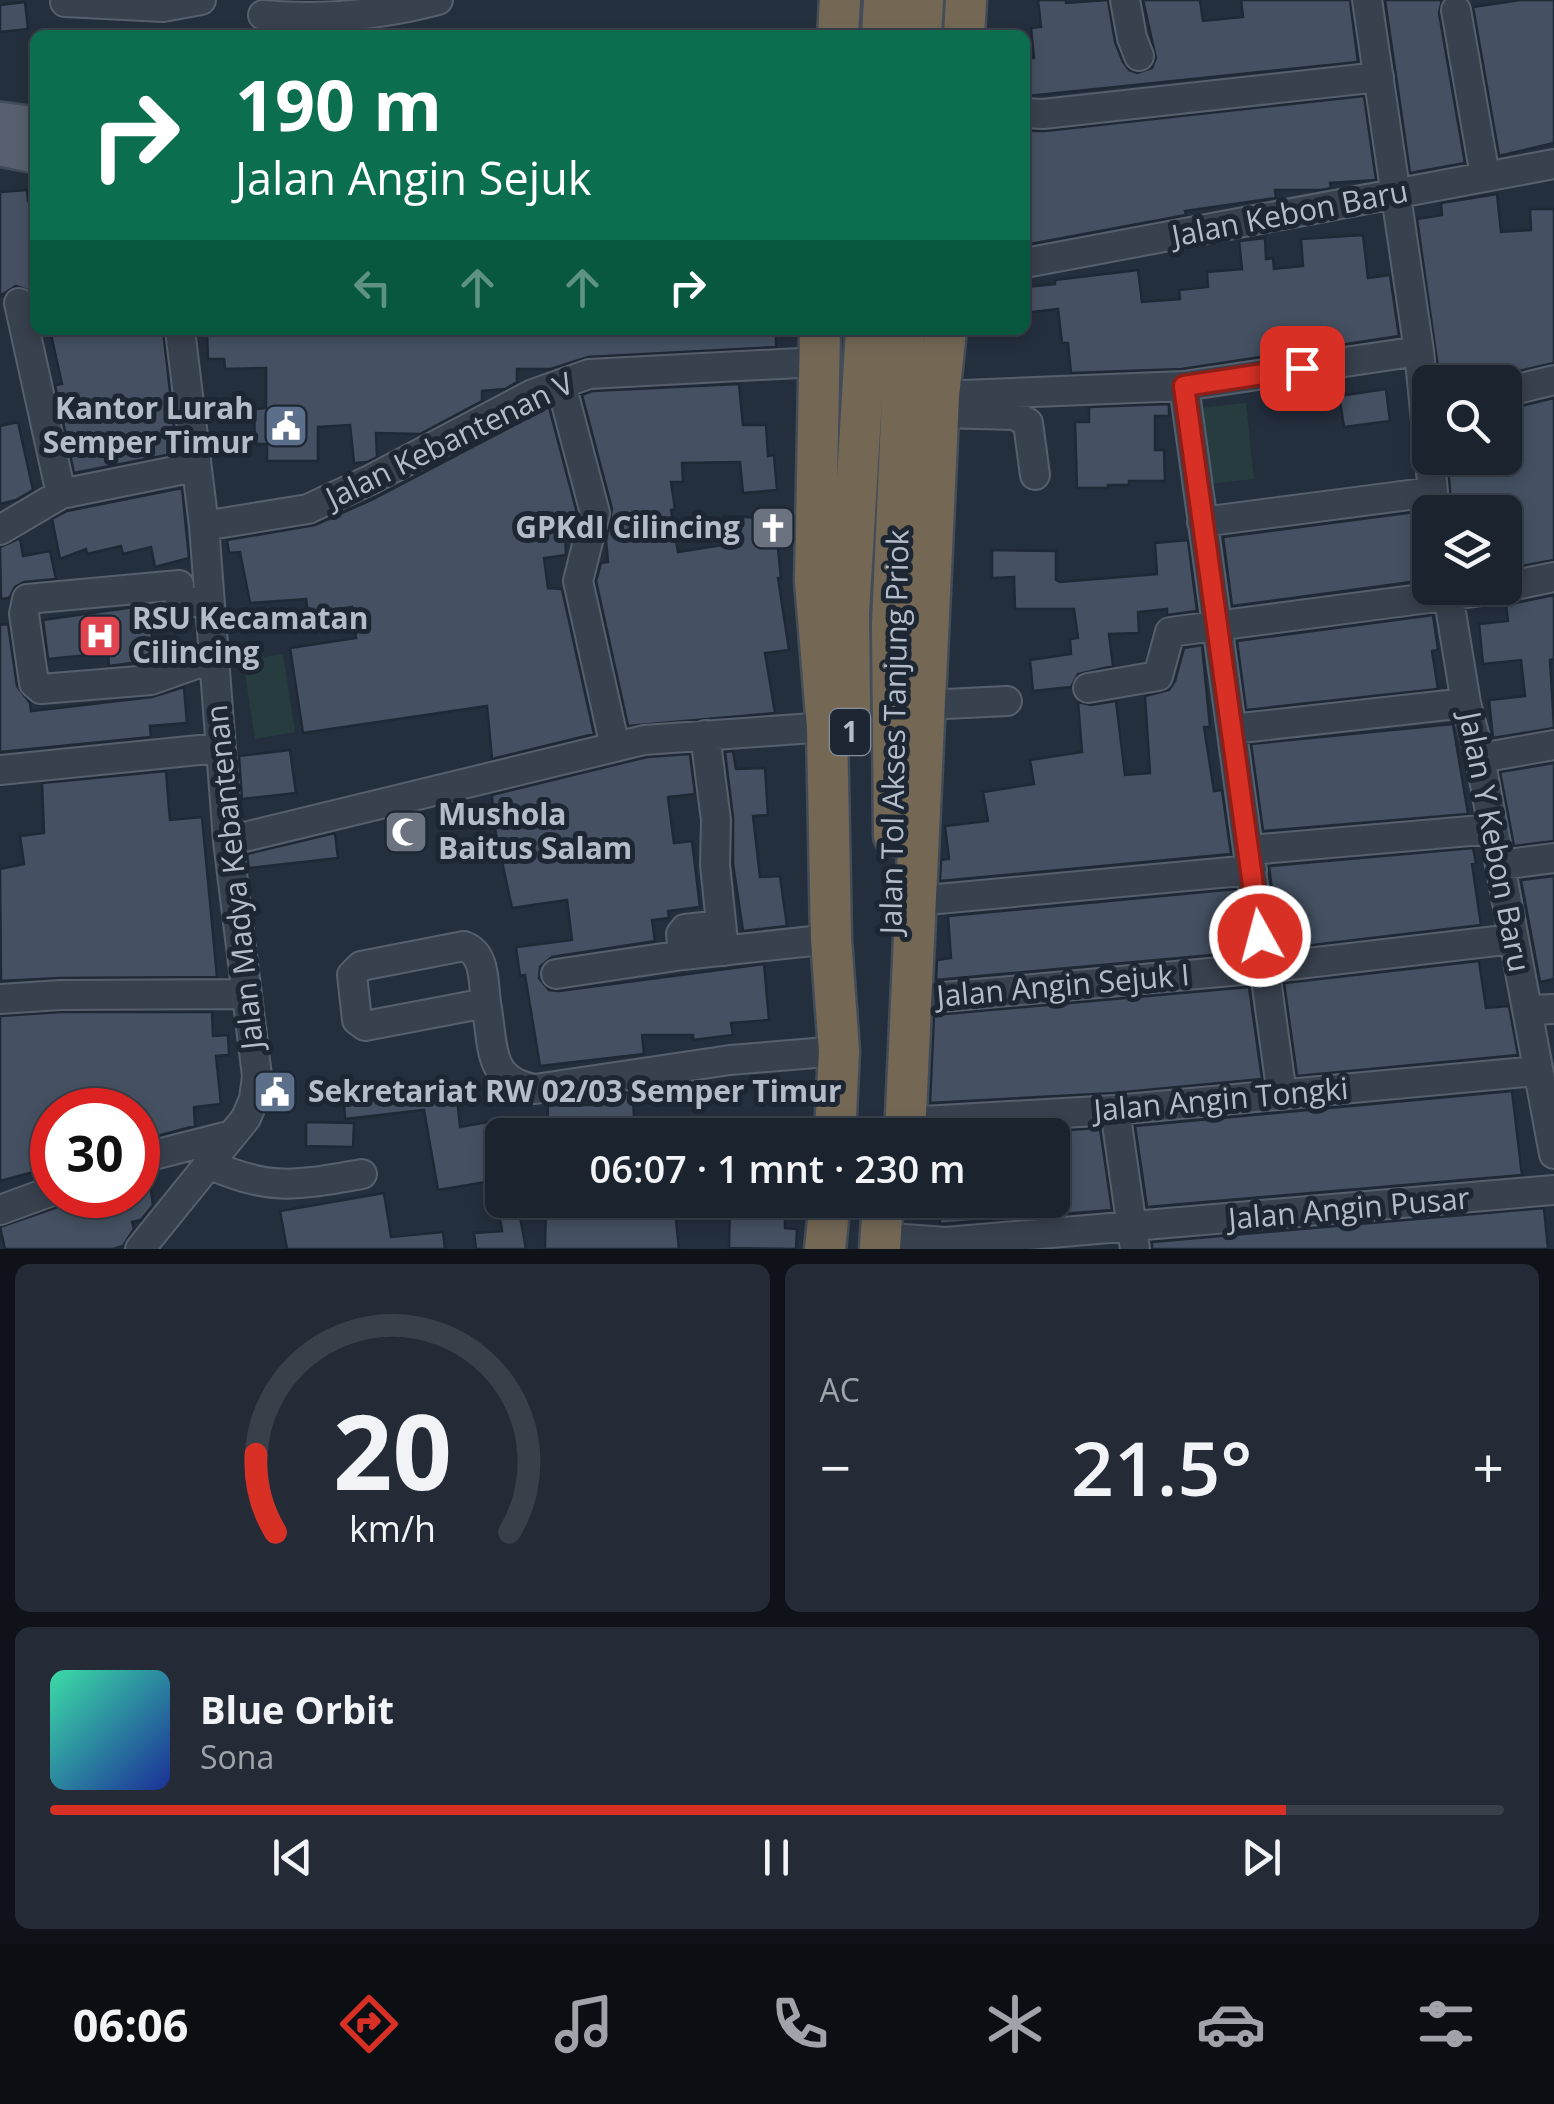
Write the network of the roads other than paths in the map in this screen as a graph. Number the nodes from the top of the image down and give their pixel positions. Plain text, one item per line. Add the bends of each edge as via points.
1 (201, 0) edge
2 (438, 0) edge
3 (840, 0) edge
4 (884, 0) edge
5 (923, 0) edge
6 (966, 0) edge
7 (1125, 0) edge
8 (1367, 0) edge
9 (66, 2) edge
10 (1456, 10) dead end
11 (261, 17) edge
12 (838, 30) edge
13 (882, 30) edge
14 (920, 30) edge
15 (964, 30) edge
16 (1140, 56) dead end
17 (1379, 77) junction
18 (1030, 113) edge
19 (0, 120) edge
20 (30, 124) edge
21 (0, 148) edge
22 (30, 153) edge
23 (1554, 164) edge
24 (1484, 176) junction
25 (1393, 194) junction
26 (1030, 262) edge
27 (18, 303) edge
28 (181, 335) edge
29 (866, 335) edge
30 (905, 335) edge
31 (946, 335) edge
32 (814, 345) edge
33 (1419, 351) junction
34 (1421, 365) edge
35 (1554, 380) edge
36 (560, 384) junction
37 (1184, 386) junction
38 (1522, 388) edge
39 (939, 404) junction
40 (195, 466) junction
41 (1035, 474) dead end
42 (61, 494) junction
43 (1412, 504) edge
44 (1202, 522) junction
45 (204, 526) junction
46 (0, 530) edge
47 (1554, 577) edge
48 (1522, 584) edge
49 (1412, 596) edge
50 (208, 600) junction
51 (1450, 605) edge
52 (1217, 626) junction
53 (213, 658) junction
54 (1088, 688) dead end
55 (1007, 701) dead end
56 (1466, 703) junction
57 (926, 705) junction
58 (827, 727) junction
59 (1232, 729) junction
60 (705, 735) junction
61 (615, 746) junction
62 (1554, 746) edge
63 (219, 748) junction
64 (1480, 758) junction
65 (0, 770) edge
66 (1493, 829) junction
67 (228, 841) junction
68 (1554, 858) edge
69 (1251, 860) junction
70 (1500, 865) junction
71 (916, 900) junction
72 (722, 938) junction
73 (830, 939) junction
74 (1513, 940) junction
75 (1264, 968) junction
76 (556, 974) dead end
77 (246, 994) junction
78 (0, 999) edge
79 (911, 1000) junction
80 (486, 1003) junction
81 (1541, 1009) edge
82 (838, 1051) junction
83 (1537, 1071) junction
84 (1282, 1095) junction
85 (1115, 1110) junction
86 (836, 1118) edge
87 (848, 1118) edge
88 (900, 1118) edge
89 (901, 1118) edge
90 (1033, 1118) edge
91 (232, 1136) junction
92 (160, 1154) edge
93 (1554, 1154) edge
94 (209, 1164) junction
95 (362, 1174) dead end
96 (1554, 1190) edge
97 (30, 1199) edge
98 (0, 1210) edge
99 (828, 1218) edge
100 (843, 1218) edge
101 (898, 1234) edge
102 (1134, 1238) edge
103 (140, 1249) edge
104 (825, 1249) edge
105 (840, 1249) edge

1 - 9 street via 164,8
2 - 11 street via 402,10
3 - 12 highway
4 - 13 highway
5 - 14 highway
6 - 15 highway
7 - 16 street
8 - 17 street
10 - 24 street
17 - 18 street
17 - 25 street
19 - 20 main road
21 - 22 main road
23 - 24 street, Jalan Kebon Baru
24 - 25 street, Jalan Kebon Baru
25 - 26 street, Jalan Kebon Baru
25 - 33 street
27 - 42 street
28 - 40 street, Jalan Madya Kebantenan
29 - 87 highway, Jalan Tol Akses Tanjung Priok / 1 via 850,613
30 - 88 highway, Jalan Tol Akses Tanjung Priok / 1 via 892,624
31 - 39 highway
32 - 36 street, Jalan Kebantenan V via 589,374
32 - 58 highway via 815,581
33 - 34 street
33 - 37 street
35 - 38 street
36 - 45 street, Jalan Kebantenan V via 308,508
36 - 61 street via 595,513 578,581
37 - 39 street
37 - 44 street
39 - 41 street via 1023,418
39 - 57 highway
40 - 42 street
40 - 45 street, Jalan Madya Kebantenan
42 - 46 street
43 - 44 street
44 - 52 street
45 - 50 street, Jalan Madya Kebantenan
47 - 48 street
49 - 52 street
50 - 53 street, Jalan Madya Kebantenan
50 - 53 street via 180,603 178,585 28,600 24,614 34,682 41,689 151,680
51 - 56 street, Jalan Y Kebon Baru
52 - 54 street via 1170,632 1158,676
52 - 59 street
53 - 63 street, Jalan Madya Kebantenan
55 - 57 street
56 - 59 street
56 - 64 street, Jalan Y Kebon Baru
57 - 71 highway
58 - 60 street
58 - 73 highway
59 - 69 street
60 - 61 street
60 - 72 street
61 - 67 street
62 - 64 street
63 - 65 street
63 - 67 street, Jalan Madya Kebantenan
64 - 66 street, Jalan Y Kebon Baru
66 - 69 street
66 - 70 street, Jalan Y Kebon Baru
67 - 77 street, Jalan Madya Kebantenan
68 - 70 street
69 - 71 street
69 - 75 street
70 - 74 street, Jalan Y Kebon Baru
71 - 79 highway
72 - 73 street
72 - 76 street via 685,929 683,955
73 - 82 highway
74 - 75 street, Jalan Angin Sejuk I
74 - 81 street, Jalan Y Kebon Baru
75 - 79 street, Jalan Angin Sejuk I
75 - 84 street
77 - 78 street
77 - 91 street, Jalan Madya Kebantenan via 258,1076 246,1118
79 - 89 highway
80 - 80 street via 365,1026 357,1020 352,975 361,966 464,946 479,956
80 - 82 street via 498,1072 536,1089
81 - 83 street, Jalan Y Kebon Baru
82 - 86 highway
83 - 84 street, Jalan Angin Tongki
83 - 93 street, Jalan Y Kebon Baru
84 - 85 street, Jalan Angin Tongki
85 - 90 street, Jalan Angin Tongki
85 - 102 street
91 - 92 street
91 - 94 street, Jalan Madya Kebantenan
94 - 95 street via 260,1184
94 - 103 street, Jalan Madya Kebantenan
96 - 102 street, Jalan Angin Pusar
97 - 98 street
99 - 104 highway
100 - 105 highway
101 - 102 street, Jalan Angin Pusar via 946,1242

